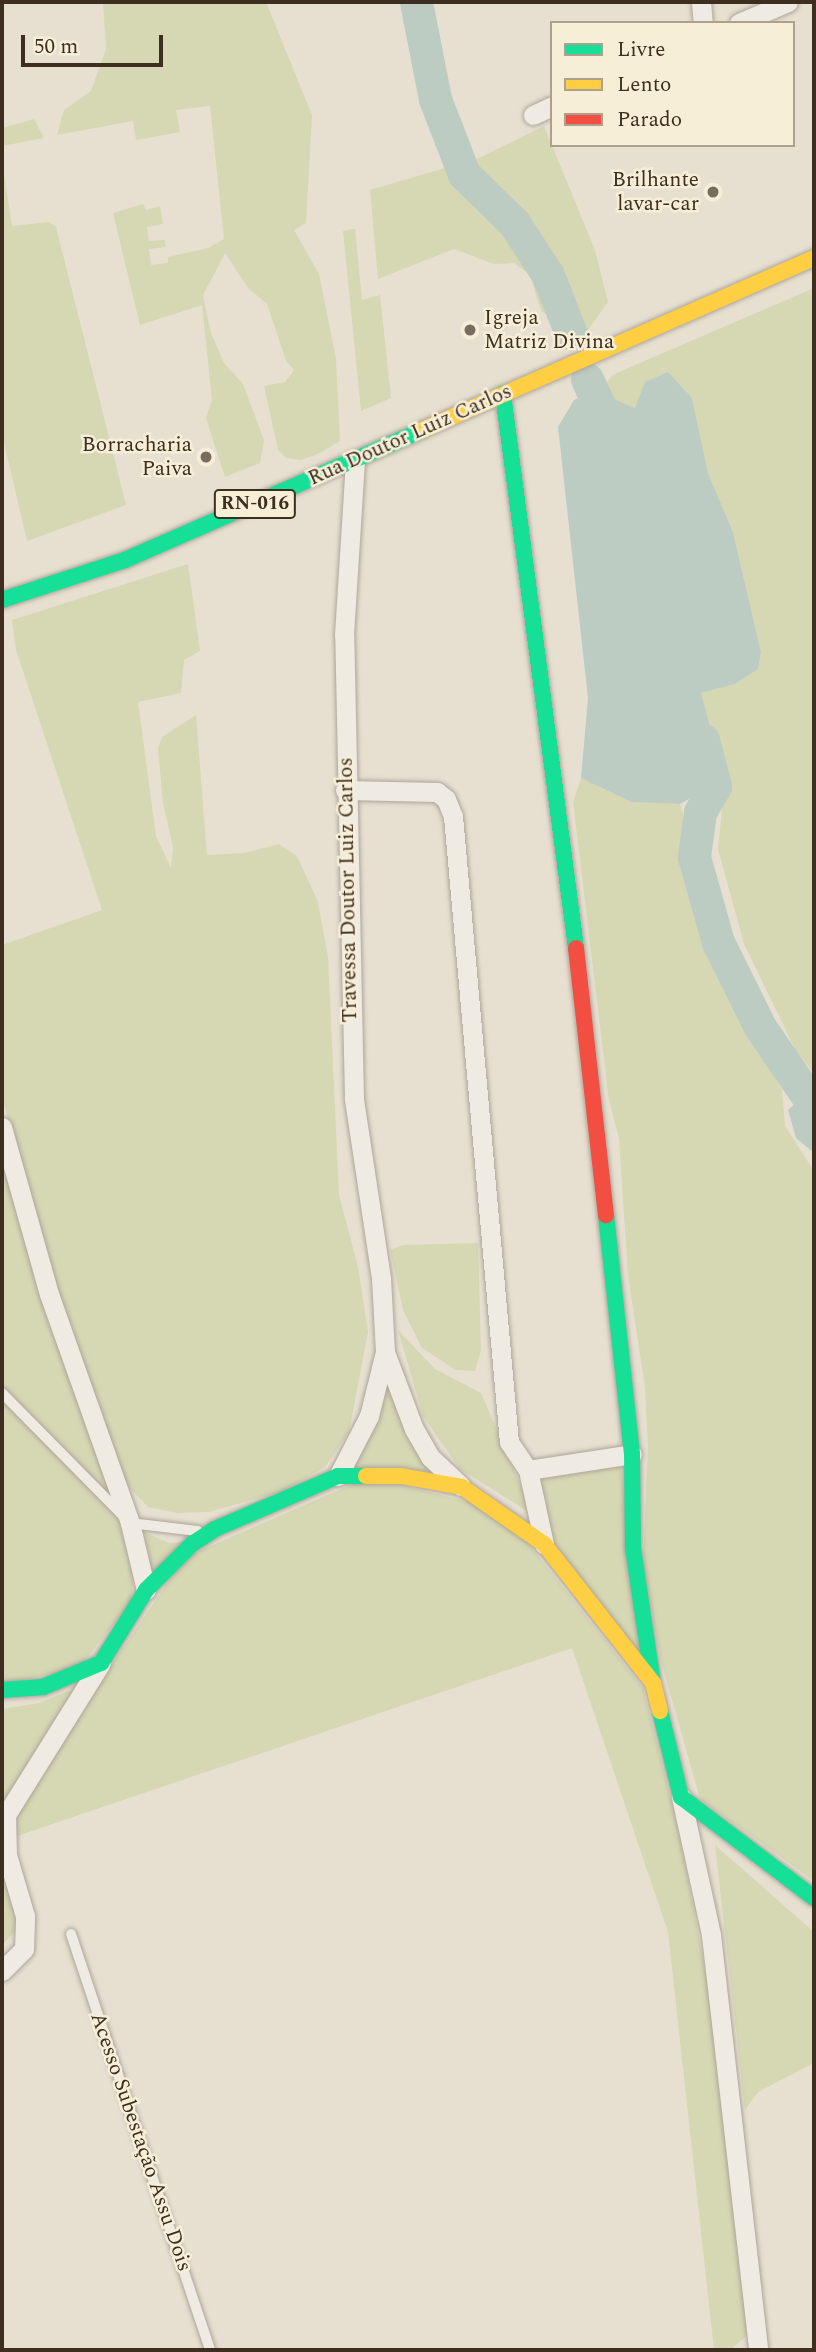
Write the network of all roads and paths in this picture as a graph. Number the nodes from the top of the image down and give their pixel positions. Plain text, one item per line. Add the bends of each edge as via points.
1 (701, 2) edge
2 (788, 2) edge
3 (703, 21) edge
4 (744, 21) edge
5 (550, 107) edge
6 (533, 115) dead end
7 (814, 258) edge
8 (503, 394) junction
9 (355, 460) junction
10 (2, 600) edge
11 (345, 790) junction
12 (2, 1127) edge
13 (386, 1353) junction
14 (2, 1393) edge
15 (632, 1454) junction
16 (528, 1470) junction
17 (338, 1476) junction
18 (462, 1487) junction
19 (130, 1523) junction
20 (215, 1529) junction
21 (544, 1544) junction
22 (146, 1590) junction
23 (101, 1663) junction
24 (653, 1683) junction
25 (2, 1690) edge
26 (681, 1797) junction
27 (814, 1898) edge
28 (71, 1934) dead end
29 (2, 1971) edge
30 (211, 2350) edge
31 (758, 2350) edge

1 - 3 street
2 - 4 street
5 - 6 street
7 - 8 street, Rua Doutor Luiz Carlos / RN-016
8 - 9 street, Rua Doutor Luiz Carlos / RN-016
8 - 15 street via 571,903
9 - 10 street, Rua Doutor Luiz Carlos / RN-016 via 125,560
9 - 11 street, Travessa Doutor Luiz Carlos via 344,635
11 - 13 street, Travessa Doutor Luiz Carlos via 354,1099
11 - 16 street via 437,792 446,799 453,816 509,1441
12 - 19 street via 49,1294
13 - 17 street via 369,1416
13 - 18 street via 414,1429 430,1457
14 - 19 lane
15 - 16 street
15 - 24 street via 633,1548
16 - 21 street
17 - 18 street via 401,1476
17 - 20 street
18 - 21 street
19 - 20 lane via 185,1532
19 - 22 street
20 - 22 street
21 - 24 street
22 - 23 street
23 - 25 street via 43,1687
23 - 29 street via 6,1815 5,1848 25,1916 24,1949
24 - 26 street
26 - 27 street
26 - 31 street via 711,1935
28 - 30 lane, Acesso Subestação Assu Dois

